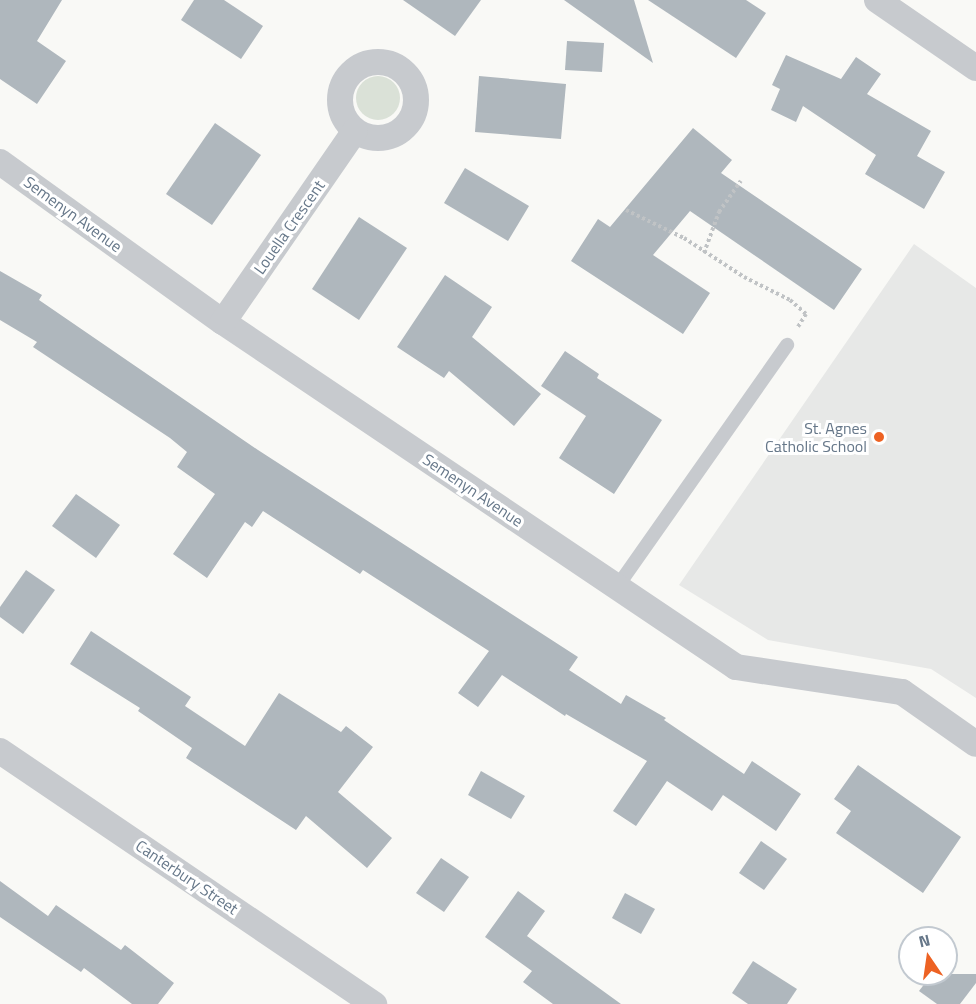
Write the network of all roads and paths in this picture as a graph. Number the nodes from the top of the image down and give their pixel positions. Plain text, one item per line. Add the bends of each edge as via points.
1 (877, 0) edge
2 (976, 68) edge
3 (355, 131) dead end
4 (0, 162) edge
5 (741, 181) dead end
6 (626, 210) dead end
7 (704, 254) junction
8 (222, 322) junction
9 (787, 345) joint
10 (617, 587) junction
11 (976, 744) edge
12 (0, 751) edge
13 (374, 1004) edge

1 - 2 street
3 - 8 street, Louella Crescent
4 - 8 street, Semenyn Avenue
5 - 7 path via 719,212
6 - 7 path via 684,238
7 - 9 path via 790,300 806,314
8 - 10 street, Semenyn Avenue
9 - 10 lane
10 - 11 street, Semenyn Avenue via 736,667 902,692
12 - 13 street, Canterbury Street

